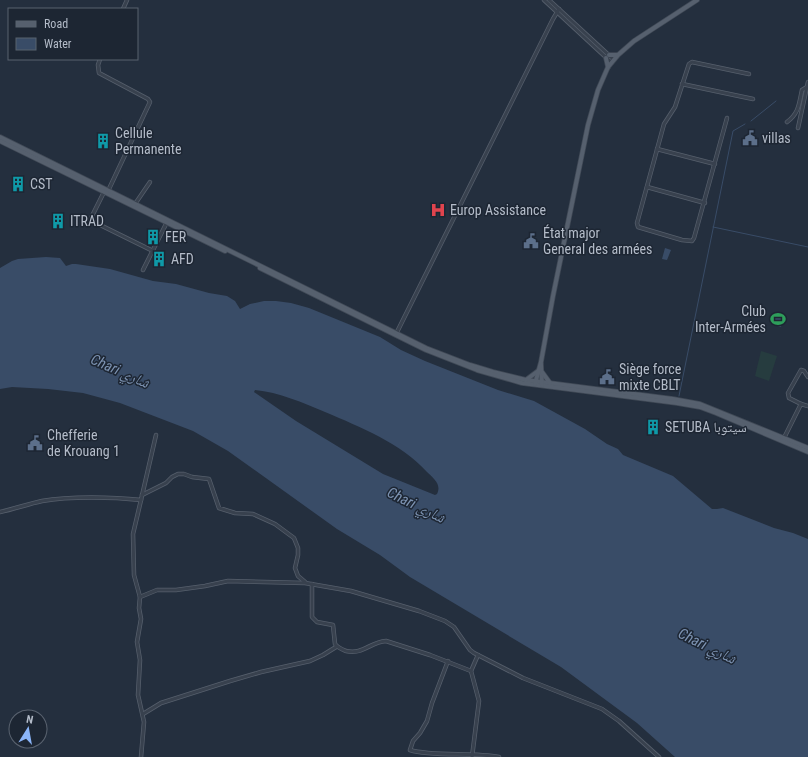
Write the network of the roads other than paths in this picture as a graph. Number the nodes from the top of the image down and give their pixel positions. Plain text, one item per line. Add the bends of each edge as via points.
1 (544, 0) edge
2 (549, 0) edge
3 (697, 0) edge
4 (558, 11) junction
5 (618, 55) junction
6 (608, 56) junction
7 (100, 60) edge
8 (612, 61) junction
9 (608, 67) junction
10 (748, 74) dead end
11 (808, 82) edge
12 (682, 84) junction
13 (807, 87) junction
14 (753, 99) dead end
15 (728, 118) dead end
16 (786, 122) dead end
17 (798, 128) dead end
18 (0, 137) edge
19 (0, 141) edge
20 (657, 150) junction
21 (27, 153) junction
22 (715, 164) junction
23 (150, 182) dead end
24 (647, 187) junction
25 (106, 191) junction
26 (705, 202) junction
27 (135, 204) junction
28 (168, 222) junction
29 (153, 251) junction
30 (143, 270) dead end
31 (396, 334) junction
32 (540, 371) junction
33 (808, 377) edge
34 (526, 380) junction
35 (535, 383) junction
36 (550, 383) junction
37 (542, 384) junction
38 (801, 404) junction
39 (808, 406) edge
40 (156, 436) dead end
41 (786, 440) junction
42 (808, 448) edge
43 (808, 452) edge
44 (142, 495) junction
45 (141, 500) junction
46 (0, 512) edge
47 (305, 583) junction
48 (312, 584) junction
49 (140, 597) junction
50 (336, 647) junction
51 (478, 655) junction
52 (448, 662) junction
53 (471, 671) junction
54 (143, 714) junction
55 (654, 755) edge
56 (472, 756) edge
57 (141, 757) edge
58 (499, 757) edge
59 (659, 757) edge

1 - 4 street
2 - 4 street
3 - 5 main road via 634,40
4 - 6 street
4 - 31 street
5 - 6 main road
5 - 8 main road
6 - 8 street
6 - 9 main road
7 - 25 street via 100,74 150,102
8 - 9 main road
9 - 32 main road via 588,125
10 - 12 street via 692,62
11 - 13 street
12 - 14 street
12 - 20 street via 675,107 664,124
13 - 16 street via 802,90 794,117
13 - 17 street
15 - 22 street
18 - 21 main road
19 - 21 main road
20 - 22 street
20 - 24 street
21 - 25 main road
22 - 26 street
23 - 27 street
24 - 26 street
24 - 26 street via 638,227 682,240 692,241 694,238
25 - 27 main road
25 - 28 main road
25 - 29 street via 90,220
27 - 28 main road
28 - 29 street
28 - 31 main road
29 - 30 street
31 - 34 main road via 470,365
31 - 35 main road via 454,362 500,378
32 - 34 main road
32 - 35 main road
32 - 36 main road
32 - 37 main road
33 - 38 street via 801,370 788,393 789,398
34 - 35 main road
35 - 37 main road
36 - 37 main road
36 - 41 main road via 700,404
37 - 41 main road via 700,407
38 - 39 street
38 - 41 street
40 - 44 street
41 - 42 main road
41 - 43 main road
44 - 45 street
44 - 47 street via 178,474 209,479 219,508 235,513 253,514 275,524 294,538 298,548 295,568
45 - 46 street via 51,500
45 - 49 street via 133,534 134,575
47 - 48 street
47 - 49 street via 225,581 176,590 156,590
48 - 50 street via 312,617 317,622 333,625
48 - 51 street via 363,593 432,615 454,627 470,650
49 - 54 street via 141,624 137,642 140,660 138,695
50 - 52 street via 358,652 386,641
50 - 54 street via 310,661 230,681 161,703
51 - 53 street
51 - 55 street via 523,678 602,709 619,721
52 - 53 street
52 - 56 street via 427,721 410,750
53 - 56 street via 479,701
54 - 57 street
55 - 59 street
56 - 58 street

